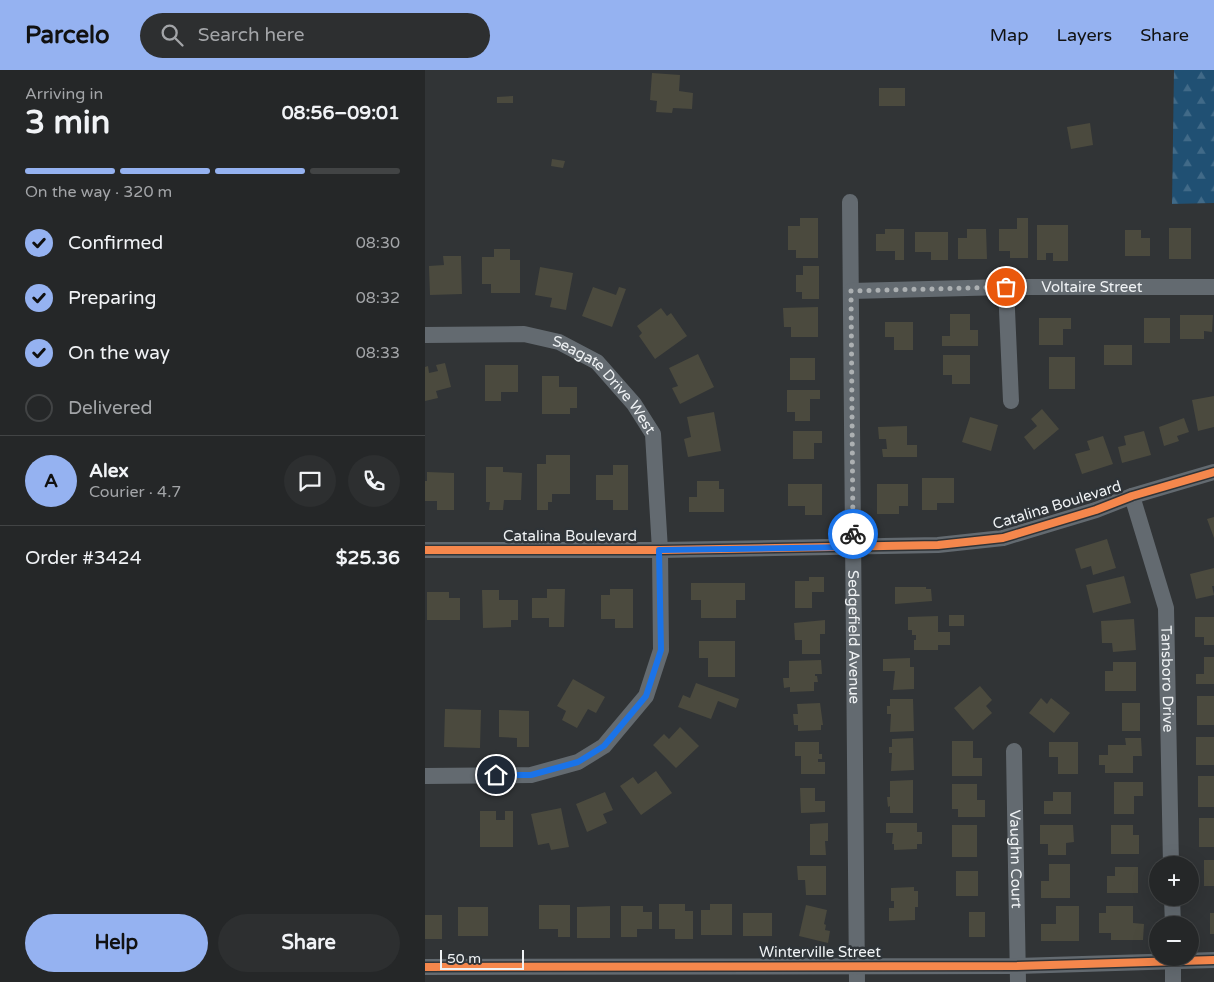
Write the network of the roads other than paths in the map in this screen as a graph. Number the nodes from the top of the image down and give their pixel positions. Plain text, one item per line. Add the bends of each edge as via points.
1 (850, 202) dead end
2 (1006, 287) junction
3 (1214, 287) edge
4 (851, 291) junction
5 (425, 335) edge
6 (1011, 401) dead end
7 (1214, 472) edge
8 (1132, 496) junction
9 (853, 547) junction
10 (425, 550) edge
11 (659, 550) junction
12 (1014, 751) dead end
13 (425, 776) edge
14 (1171, 856) edge
15 (1199, 960) edge
16 (1214, 960) edge
17 (1149, 961) edge
18 (1173, 966) edge
19 (425, 967) edge
20 (546, 974) edge
21 (700, 974) edge
22 (857, 974) edge
23 (1018, 974) edge
24 (1173, 982) edge

1 - 4 street, Sedgefield Avenue
2 - 3 street, Voltaire Street
2 - 4 street, Voltaire Street
2 - 6 street
4 - 9 street, Sedgefield Avenue
5 - 11 street, Seagate Drive West via 524,334 559,342 597,362 634,404 653,434
7 - 8 street, Catalina Boulevard
8 - 9 street, Catalina Boulevard via 1003,538 938,545
8 - 14 street, Tansboro Drive via 1166,608
9 - 11 street, Catalina Boulevard
9 - 22 street, Sedgefield Avenue
10 - 11 street, Catalina Boulevard
11 - 13 street, Seagate Drive West via 661,650 646,696 604,746 578,762 531,775
12 - 23 street, Vaughn Court
15 - 16 street, Winterville Street
17 - 23 street, Winterville Street
18 - 24 street
19 - 20 street, Winterville Street
20 - 21 street, Winterville Street
21 - 22 street, Winterville Street
22 - 23 street, Winterville Street

